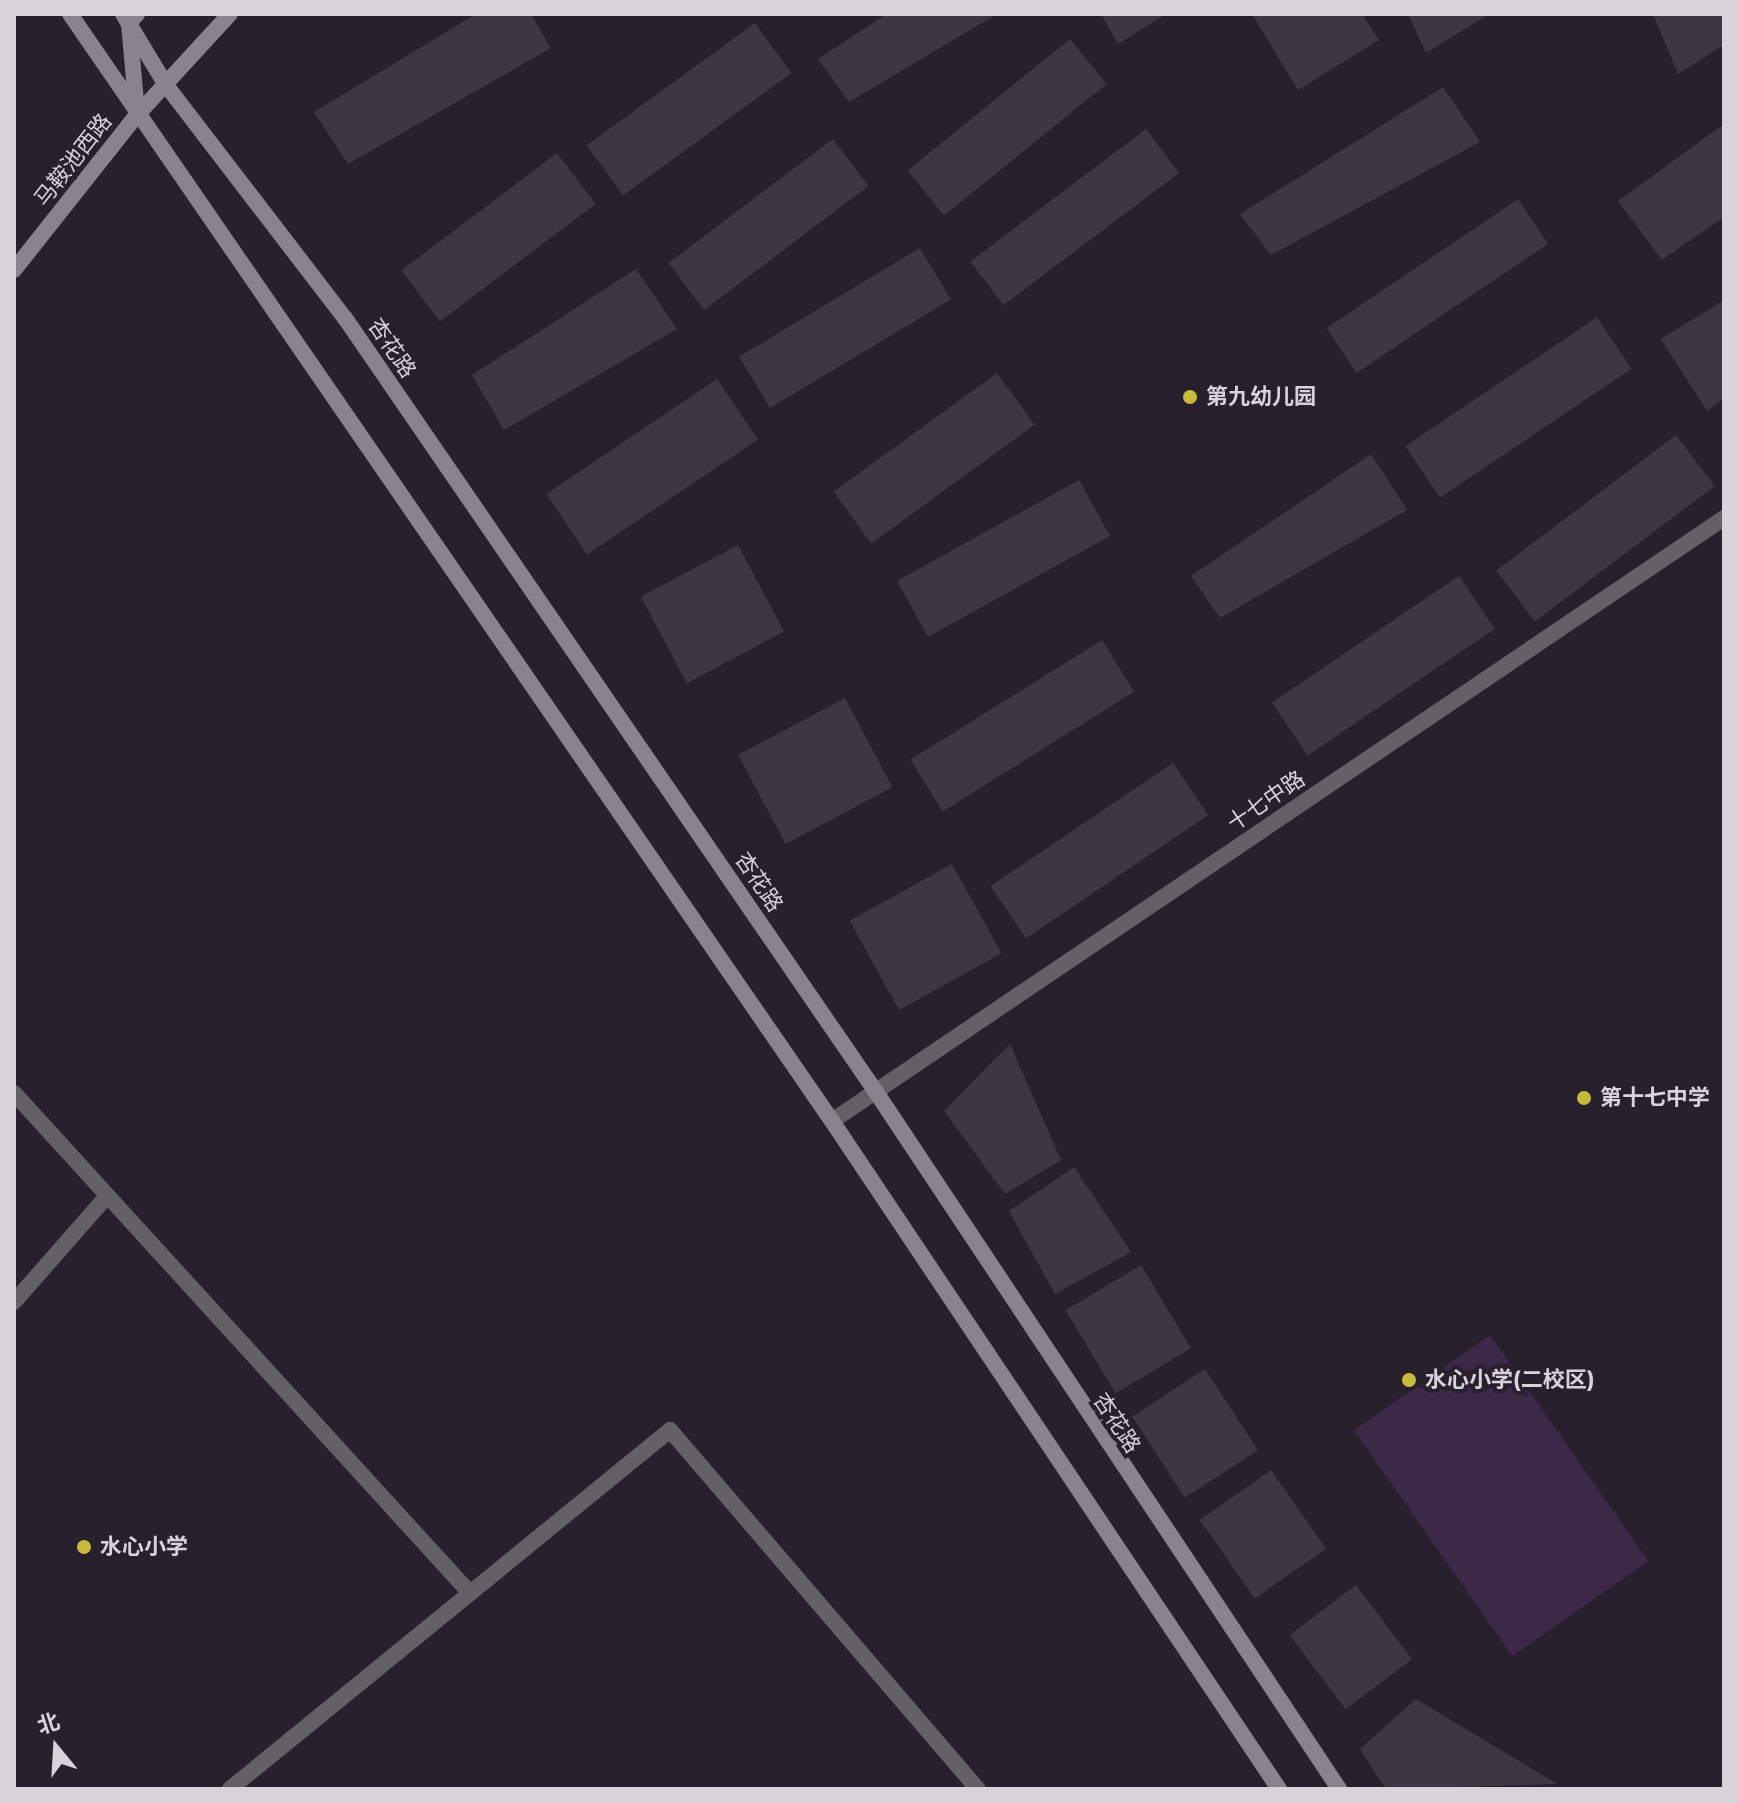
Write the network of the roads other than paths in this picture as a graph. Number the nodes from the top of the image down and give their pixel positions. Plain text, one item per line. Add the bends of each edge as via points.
1 (70, 14) edge
2 (230, 14) edge
3 (130, 17) edge
4 (166, 85) junction
5 (137, 115) junction
6 (14, 270) edge
7 (1724, 518) edge
8 (876, 1092) junction
9 (14, 1093) edge
10 (832, 1121) junction
11 (107, 1196) junction
12 (14, 1302) edge
13 (470, 1593) junction
14 (230, 1789) edge
15 (978, 1789) edge
16 (1279, 1789) edge
17 (1339, 1789) edge

1 - 5 main road
2 - 4 main road, 马鞍池西路
3 - 4 main road, 杏花路
3 - 5 main road, 马鞍池西路
4 - 5 main road, 马鞍池西路
4 - 8 main road, 杏花路 via 345,318
5 - 6 main road, 马鞍池西路
5 - 10 main road via 314,360
7 - 8 street, 十七中路
8 - 10 street, 十七中路
8 - 17 main road, 杏花路
9 - 11 street
10 - 16 main road
11 - 12 street
11 - 13 street
13 - 14 street
13 - 15 street via 670,1430

